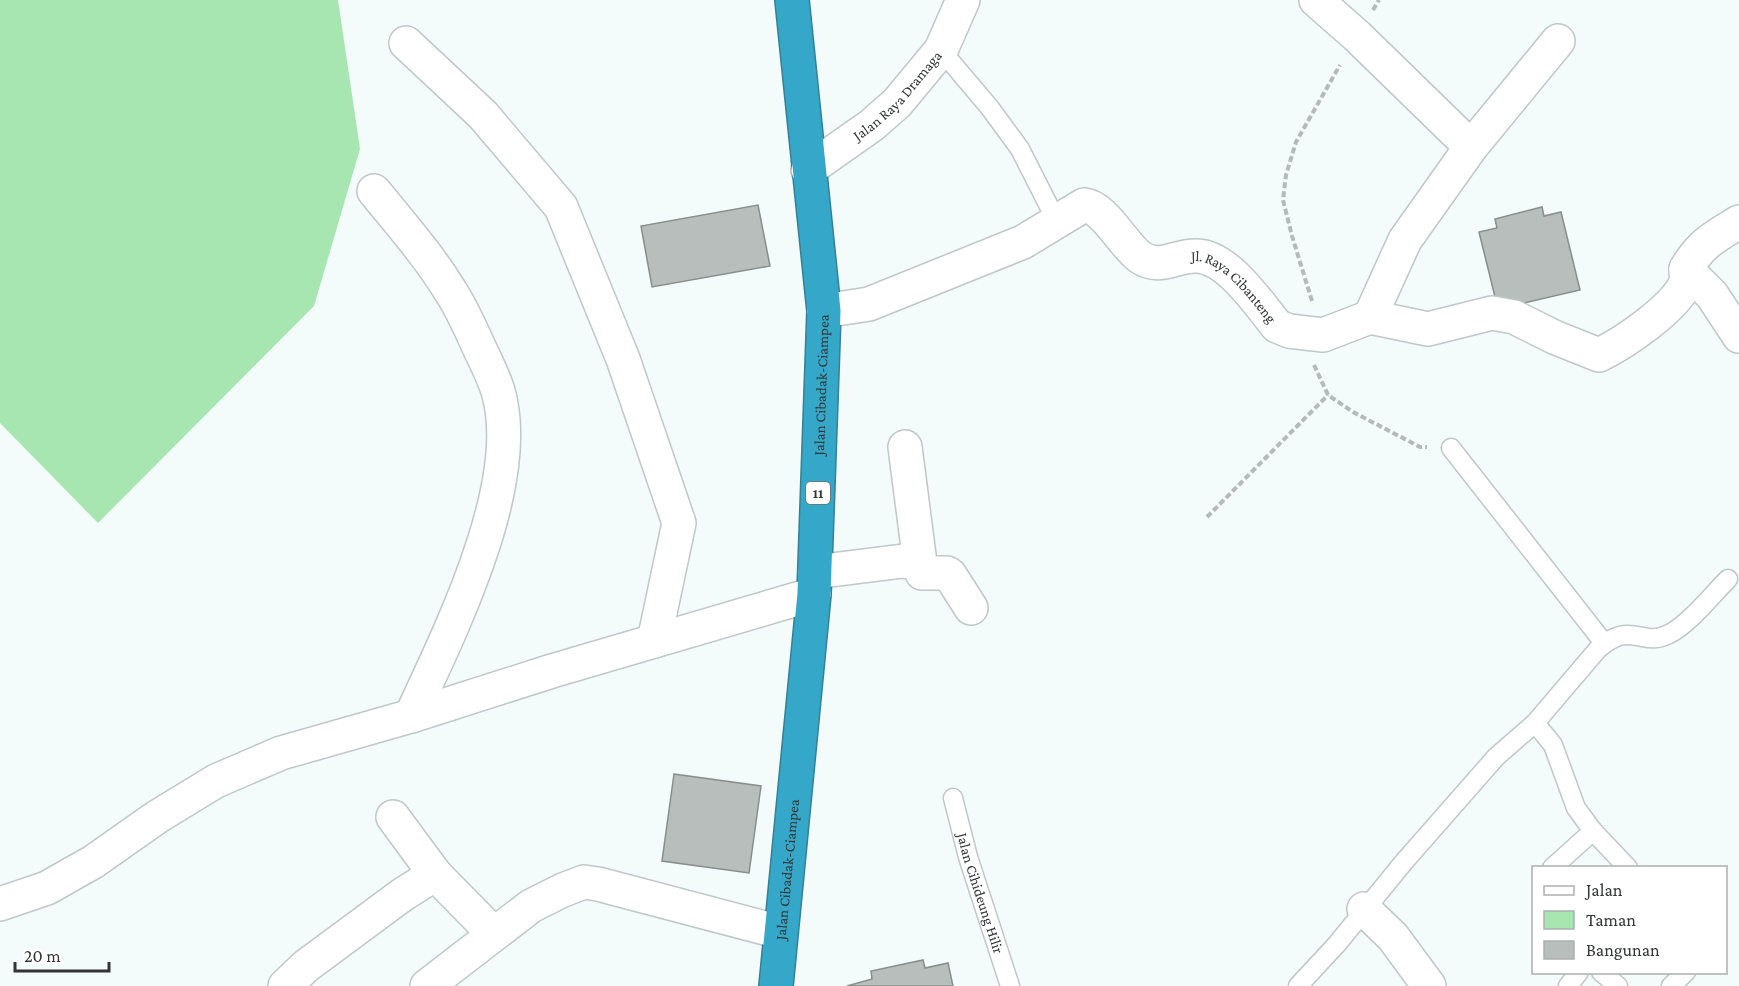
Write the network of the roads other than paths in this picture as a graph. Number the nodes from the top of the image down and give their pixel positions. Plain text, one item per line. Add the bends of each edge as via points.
1 (792, 0) edge
2 (963, 0) edge
3 (1316, 0) edge
4 (1558, 42) dead end
5 (406, 44) dead end
6 (941, 50) junction
7 (1471, 147) junction
8 (808, 170) junction
9 (374, 191) dead end
10 (1058, 222) junction
11 (1739, 222) edge
12 (1686, 269) junction
13 (824, 311) junction
14 (1370, 317) junction
15 (1739, 336) edge
16 (905, 447) dead end
17 (1451, 448) road end
18 (920, 562) junction
19 (1728, 579) dead end
20 (815, 583) junction
21 (971, 608) dead end
22 (654, 641) junction
23 (1604, 642) junction
24 (411, 716) junction
25 (1535, 723) junction
26 (953, 798) dead end
27 (393, 817) dead end
28 (1593, 831) junction
29 (1553, 866) edge
30 (1627, 866) edge
31 (435, 874) junction
32 (0, 904) edge
33 (1364, 909) junction
34 (780, 932) junction
35 (494, 934) junction
36 (1577, 974) edge
37 (1603, 974) edge
38 (1684, 974) edge
39 (285, 986) edge
40 (427, 986) edge
41 (776, 986) edge
42 (1010, 986) edge
43 (1298, 986) edge
44 (1428, 986) edge
45 (1568, 986) edge
46 (1618, 986) edge
47 (1671, 986) edge

1 - 8 highway, Jalan Cibadak-Ciampea / 11
2 - 6 street, Jalan Raya Dramaga
3 - 7 street
4 - 7 street
5 - 22 street via 483,115 561,207 623,359 679,523
6 - 8 street, Jalan Raya Dramaga via 897,103
6 - 10 lane via 1020,149
7 - 14 street via 1405,240
8 - 13 highway, Jalan Cibadak-Ciampea / 11
9 - 24 street via 452,293 486,361 498,392 502,418 498,489 484,540 454,623
10 - 13 street, Jl. Raya Cibanteng via 1023,242 869,304
10 - 14 street, Jl. Raya Cibanteng via 1088,205 1097,209 1141,257 1155,264 1198,256 1224,265 1277,326 1289,331 1323,335
11 - 12 street via 1704,244
12 - 14 street via 1687,282 1675,299 1619,346 1599,355 1514,317 1492,313 1428,329
12 - 15 street via 1712,295
13 - 20 highway, Jalan Cibadak-Ciampea / 11
16 - 18 street
17 - 23 lane
18 - 20 street via 903,561
18 - 21 street via 922,573 950,575
19 - 23 lane via 1670,633 1652,640 1626,635
20 - 22 street
20 - 34 highway, Jalan Cibadak-Ciampea / 11
22 - 24 street
23 - 25 lane
24 - 32 street via 281,753 216,781 84,867 47,888
25 - 28 lane via 1552,745 1576,808
25 - 33 lane via 1496,757
26 - 42 lane, Jalan Cihideung Hilir
27 - 31 street
28 - 29 lane
28 - 30 lane
31 - 35 street
31 - 39 street via 306,966
33 - 43 lane
33 - 44 street via 1393,936
34 - 35 street via 584,882 531,906
34 - 41 highway, Jalan Cibadak-Ciampea / 11
35 - 40 street
36 - 45 lane
37 - 46 lane
38 - 47 lane

